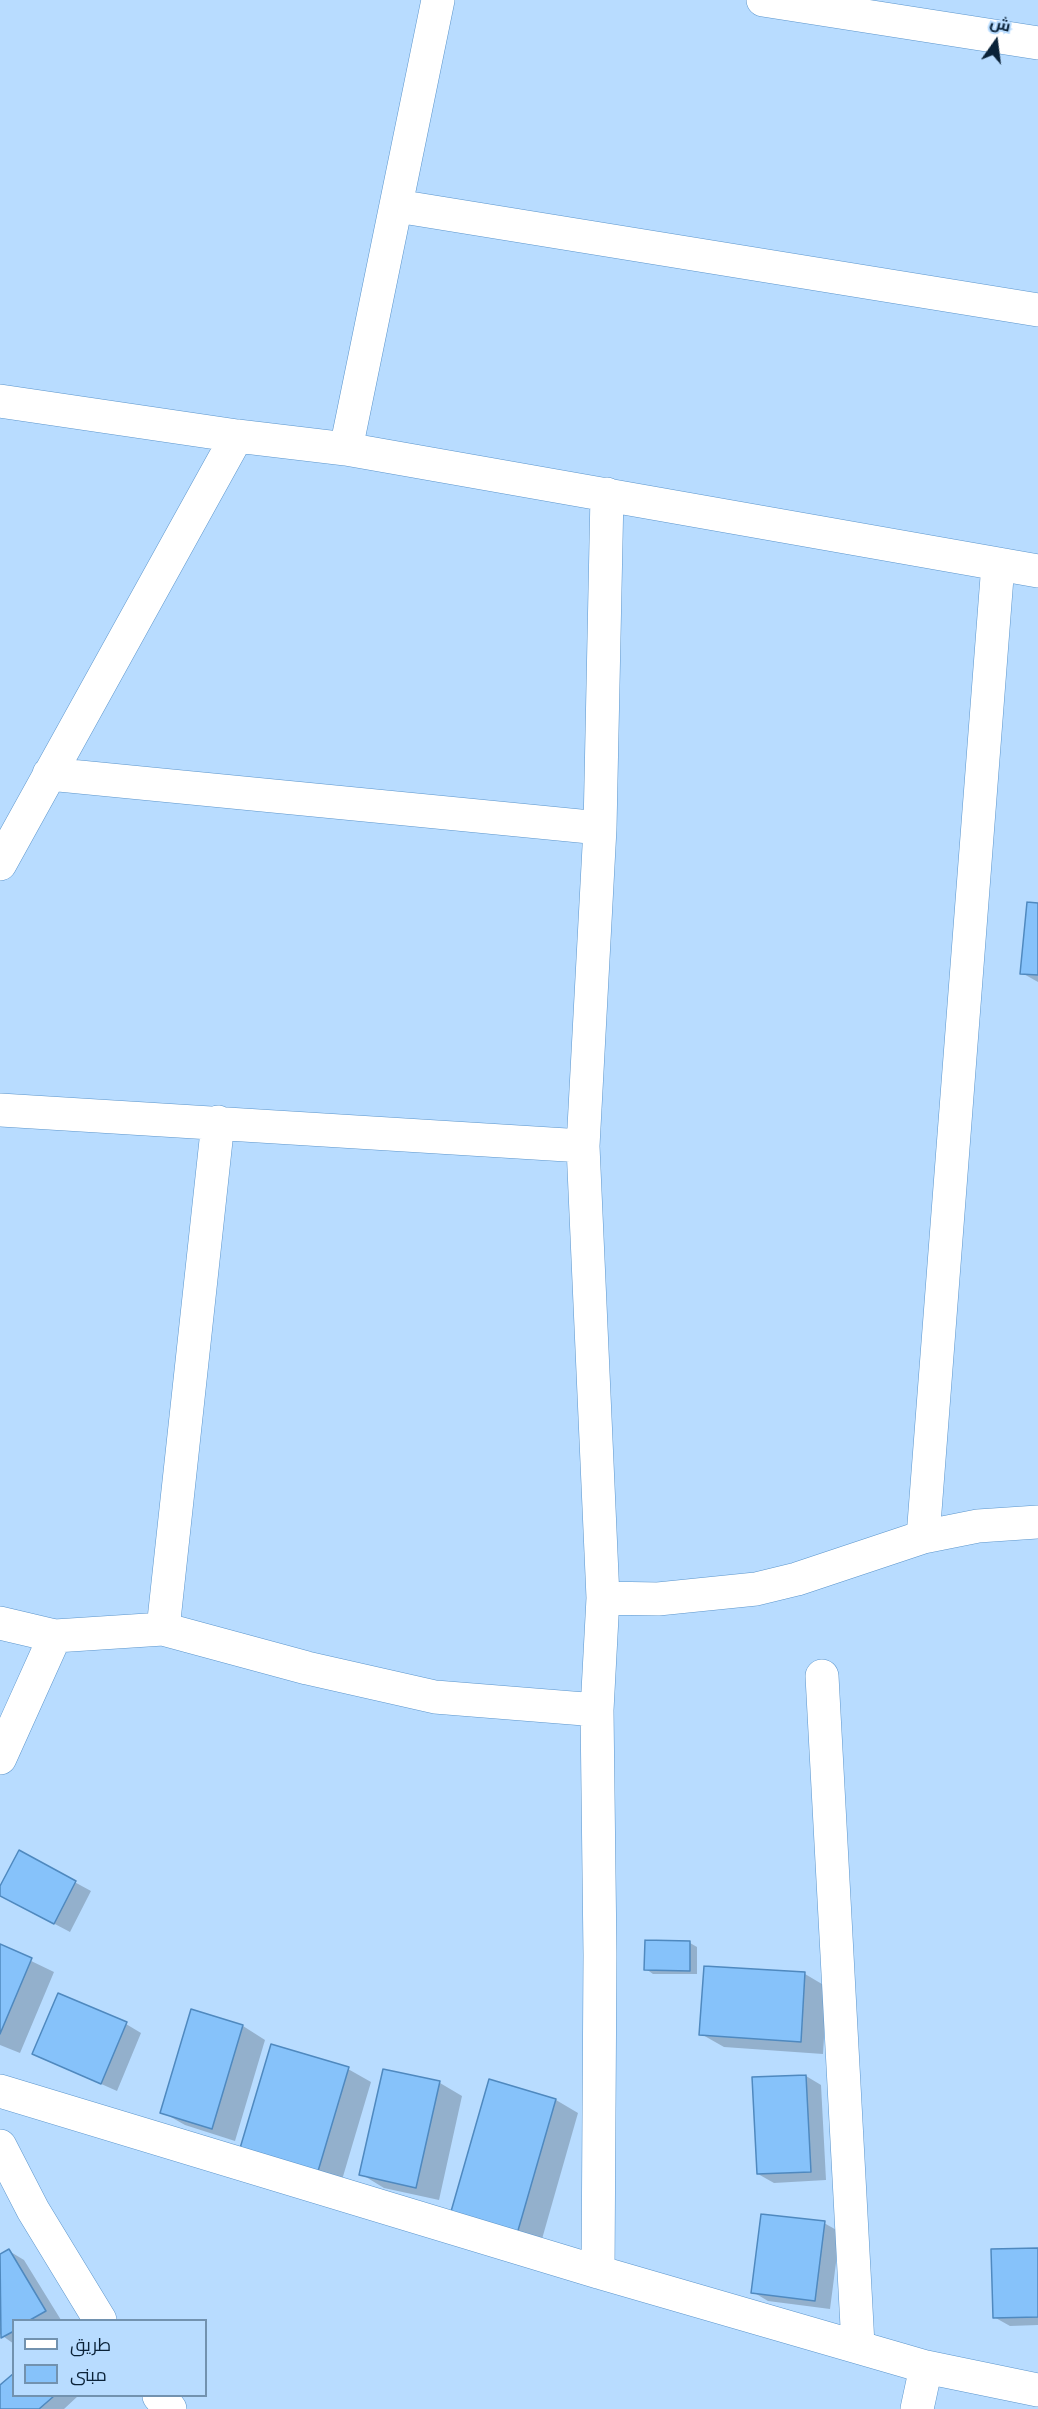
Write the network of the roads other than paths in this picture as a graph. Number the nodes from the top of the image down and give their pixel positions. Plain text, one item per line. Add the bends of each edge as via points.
1 (438, 0) edge
2 (763, 0) edge
3 (1038, 43) edge
4 (397, 206) junction
5 (1038, 310) edge
6 (0, 401) edge
7 (237, 436) junction
8 (346, 449) junction
9 (606, 494) junction
10 (998, 564) junction
11 (1038, 571) edge
12 (49, 774) junction
13 (600, 828) junction
14 (0, 864) edge
15 (0, 1110) edge
16 (218, 1122) junction
17 (583, 1146) junction
18 (1038, 1522) edge
19 (923, 1537) junction
20 (603, 1598) junction
21 (0, 1623) edge
22 (163, 1629) junction
23 (56, 1636) junction
24 (822, 1676) dead end
25 (597, 1710) junction
26 (0, 1758) edge
27 (0, 2091) edge
28 (0, 2146) edge
29 (598, 2272) junction
30 (99, 2319) edge
31 (858, 2346) junction
32 (926, 2367) junction
33 (1038, 2390) edge
34 (160, 2397) edge
35 (170, 2409) edge
36 (916, 2409) edge

1 - 4 street
2 - 3 street
4 - 5 street
4 - 8 street
6 - 7 street
7 - 8 street
7 - 12 street
8 - 9 street
9 - 10 street
9 - 13 street
10 - 11 street
10 - 19 street
12 - 13 street
12 - 14 street
13 - 17 street
15 - 16 street
16 - 17 street
16 - 22 street
17 - 20 street
18 - 19 street via 978,1526
19 - 20 street via 756,1589 658,1599
20 - 25 street
21 - 23 street
22 - 23 street
22 - 25 street via 435,1697
23 - 26 street
24 - 31 street
25 - 29 street
27 - 29 street
28 - 30 street via 33,2210
29 - 31 street
31 - 32 street
32 - 33 street
32 - 36 street
34 - 35 street

